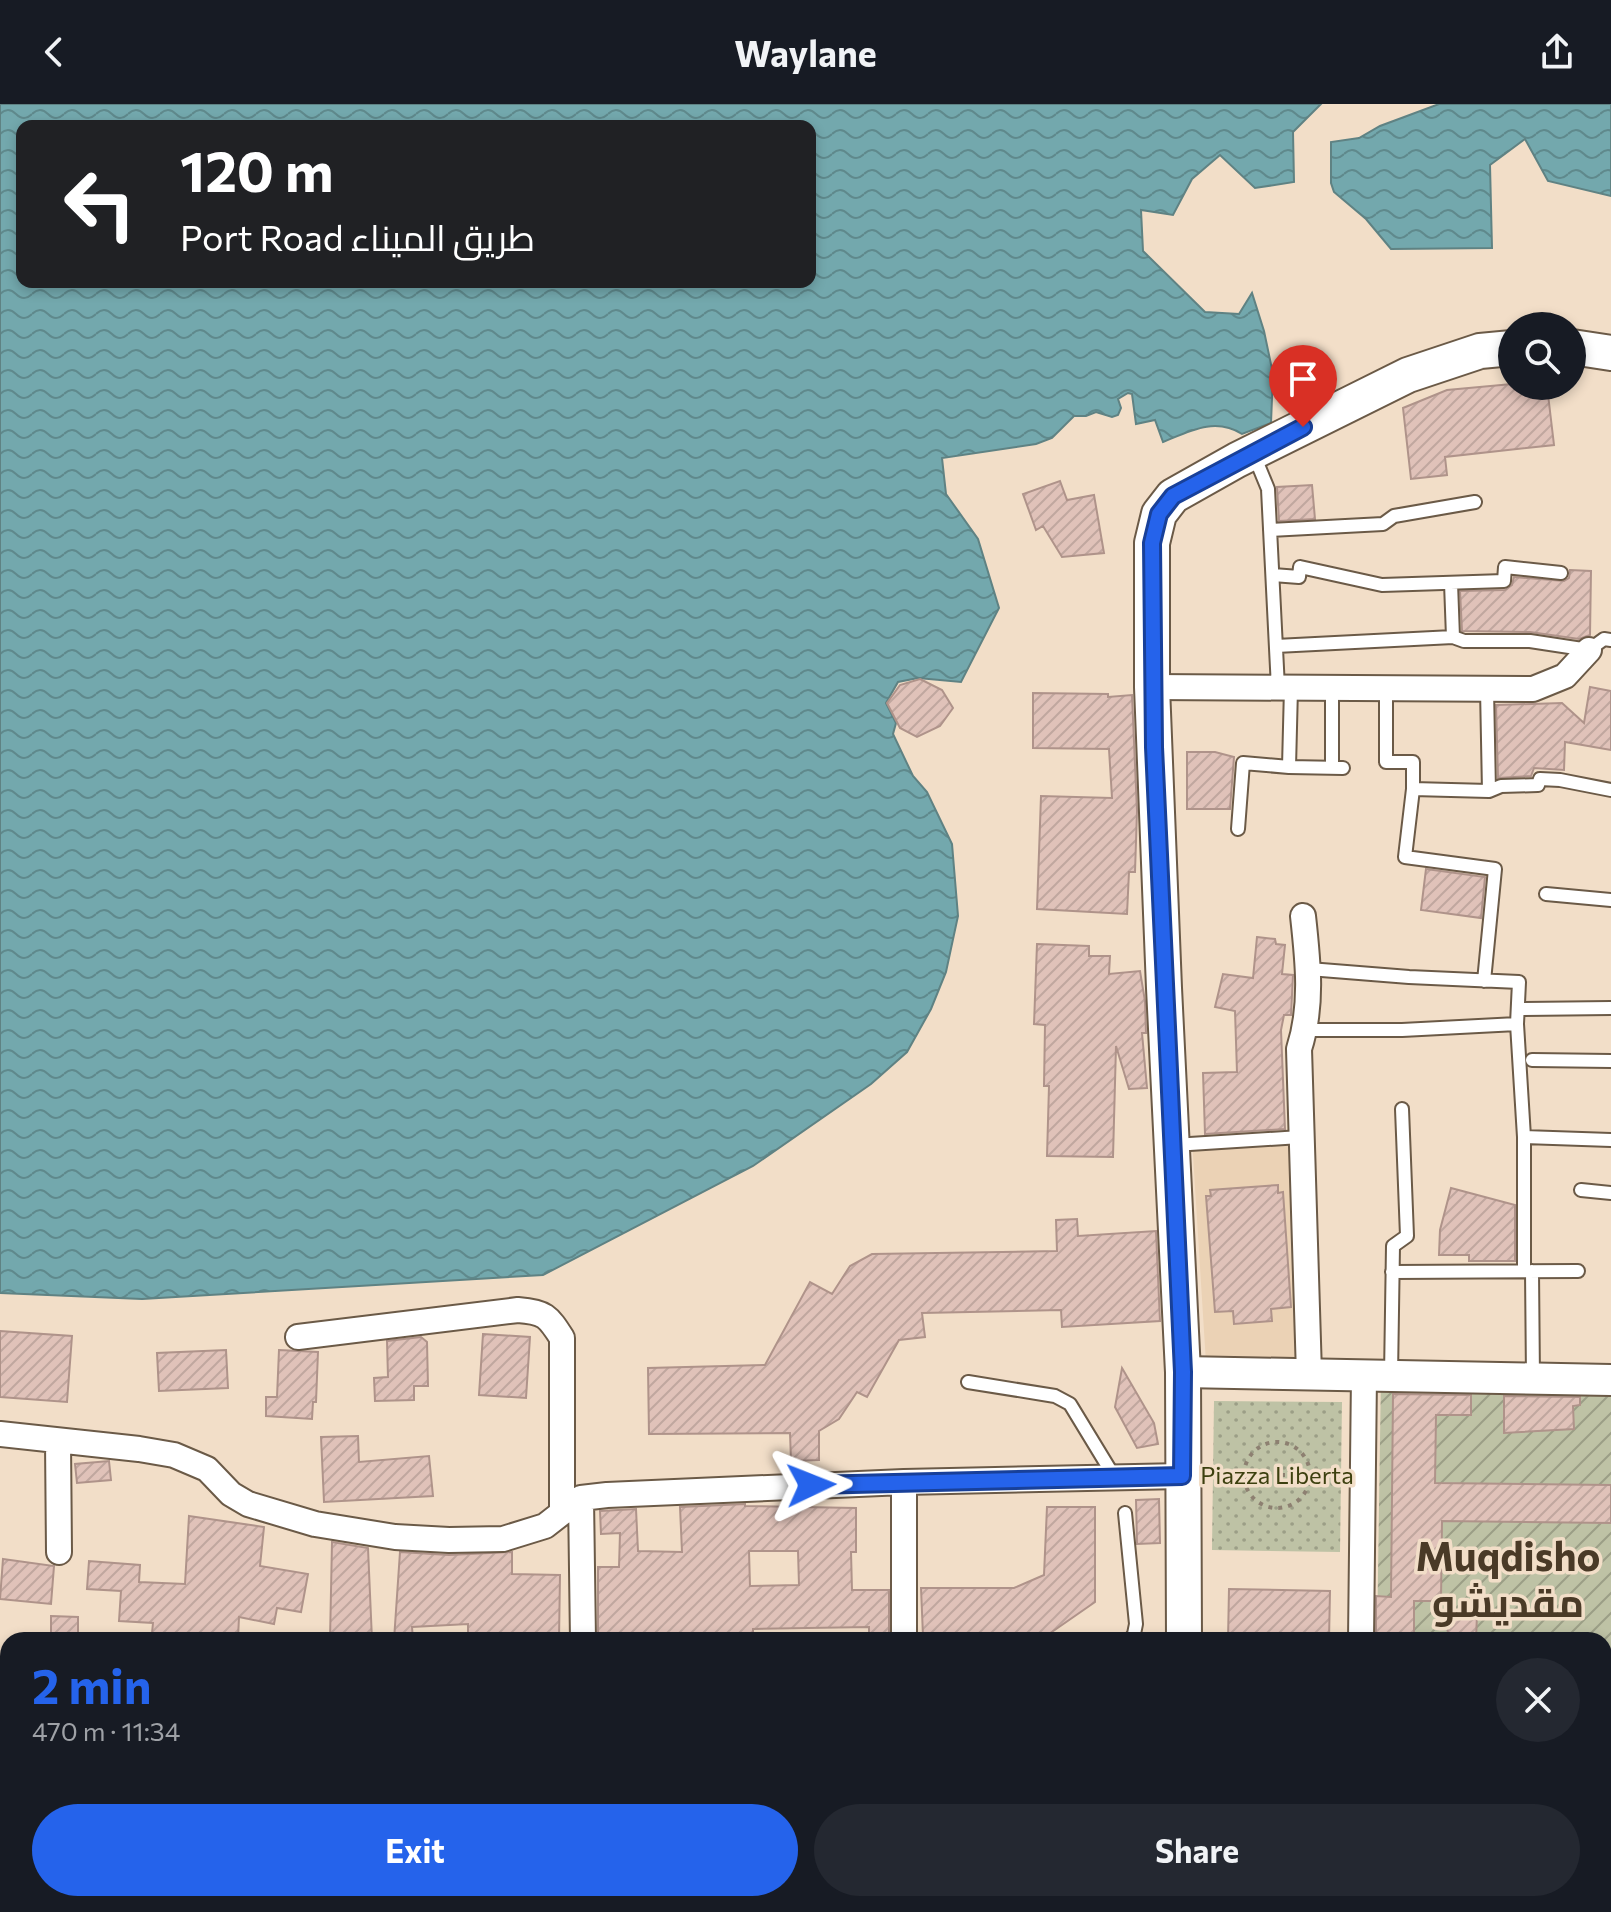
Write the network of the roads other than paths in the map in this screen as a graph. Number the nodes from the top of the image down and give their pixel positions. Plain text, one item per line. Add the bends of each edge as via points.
1 (1498, 349) edge
2 (1252, 453) junction
3 (1475, 502) dead end
4 (1270, 530) junction
5 (1561, 573) dead end
6 (1273, 575) junction
7 (1451, 583) junction
8 (1453, 637) junction
9 (1600, 645) edge
10 (1276, 646) junction
11 (1152, 687) junction
12 (1284, 688) junction
13 (1332, 688) junction
14 (1386, 689) junction
15 (1487, 689) junction
16 (1289, 767) junction
17 (1413, 789) junction
18 (1611, 790) edge
19 (1489, 791) junction
20 (1238, 829) dead end
21 (1546, 894) dead end
22 (1611, 900) edge
23 (1303, 916) dead end
24 (1309, 969) junction
25 (1484, 981) junction
26 (1611, 1008) edge
27 (1518, 1009) junction
28 (1517, 1024) junction
29 (1305, 1030) junction
30 (1532, 1060) dead end
31 (1611, 1061) edge
32 (1402, 1109) dead end
33 (1300, 1137) junction
34 (1524, 1137) junction
35 (1611, 1140) edge
36 (1171, 1145) junction
37 (1581, 1190) dead end
38 (1611, 1193) edge
39 (1528, 1271) junction
40 (1578, 1271) dead end
41 (1392, 1272) junction
42 (298, 1337) dead end
43 (1183, 1372) junction
44 (1309, 1374) junction
45 (1378, 1376) junction
46 (1533, 1379) junction
47 (1611, 1380) edge
48 (968, 1382) dead end
49 (0, 1434) edge
50 (58, 1442) junction
51 (1182, 1476) junction
52 (1115, 1478) junction
53 (904, 1482) junction
54 (572, 1505) junction
55 (1125, 1513) dead end
56 (59, 1552) dead end
57 (582, 1632) edge
58 (904, 1632) edge
59 (1133, 1632) edge
60 (1184, 1632) edge
61 (1361, 1632) edge

1 - 2 main road via 1408,375
2 - 4 lane via 1268,489
2 - 11 main road via 1173,496 1159,514 1152,543
3 - 4 lane via 1394,516 1383,524
4 - 6 lane
5 - 7 lane via 1505,567 1504,581
6 - 7 lane via 1299,577 1300,567 1382,585
6 - 10 lane
7 - 8 lane
8 - 9 lane
8 - 10 lane
9 - 15 street via 1565,676 1533,689
10 - 12 lane
11 - 12 street
11 - 36 main road
12 - 13 street
12 - 16 lane
13 - 14 street
13 - 16 lane via 1337,767
14 - 15 street
14 - 17 lane via 1386,762 1413,762
15 - 19 lane
16 - 20 lane via 1243,763
17 - 19 lane
17 - 25 lane via 1405,857 1495,869
18 - 19 lane via 1540,779 1538,785
21 - 22 lane
23 - 24 street
24 - 25 lane
24 - 29 street
25 - 27 lane via 1519,982
26 - 27 lane
27 - 28 lane
28 - 29 lane
28 - 34 lane
29 - 33 street via 1299,1049
30 - 31 lane
32 - 41 lane via 1407,1236 1393,1246
33 - 36 lane
33 - 44 street
34 - 35 lane
34 - 39 lane
36 - 43 main road
37 - 38 lane
39 - 40 lane
39 - 41 lane
39 - 46 lane
41 - 45 lane
42 - 54 street via 518,1310 541,1312 562,1338
43 - 44 street
43 - 51 main road
44 - 45 street
45 - 46 street
45 - 61 street via 1363,1474
46 - 47 street
48 - 52 lane via 1055,1396 1070,1404
49 - 50 street
50 - 54 street via 174,1455 207,1469 248,1504 355,1532 503,1539 545,1526
50 - 56 street
51 - 52 street
51 - 60 main road
52 - 53 street
53 - 54 street
53 - 58 street
54 - 57 street
55 - 59 lane

